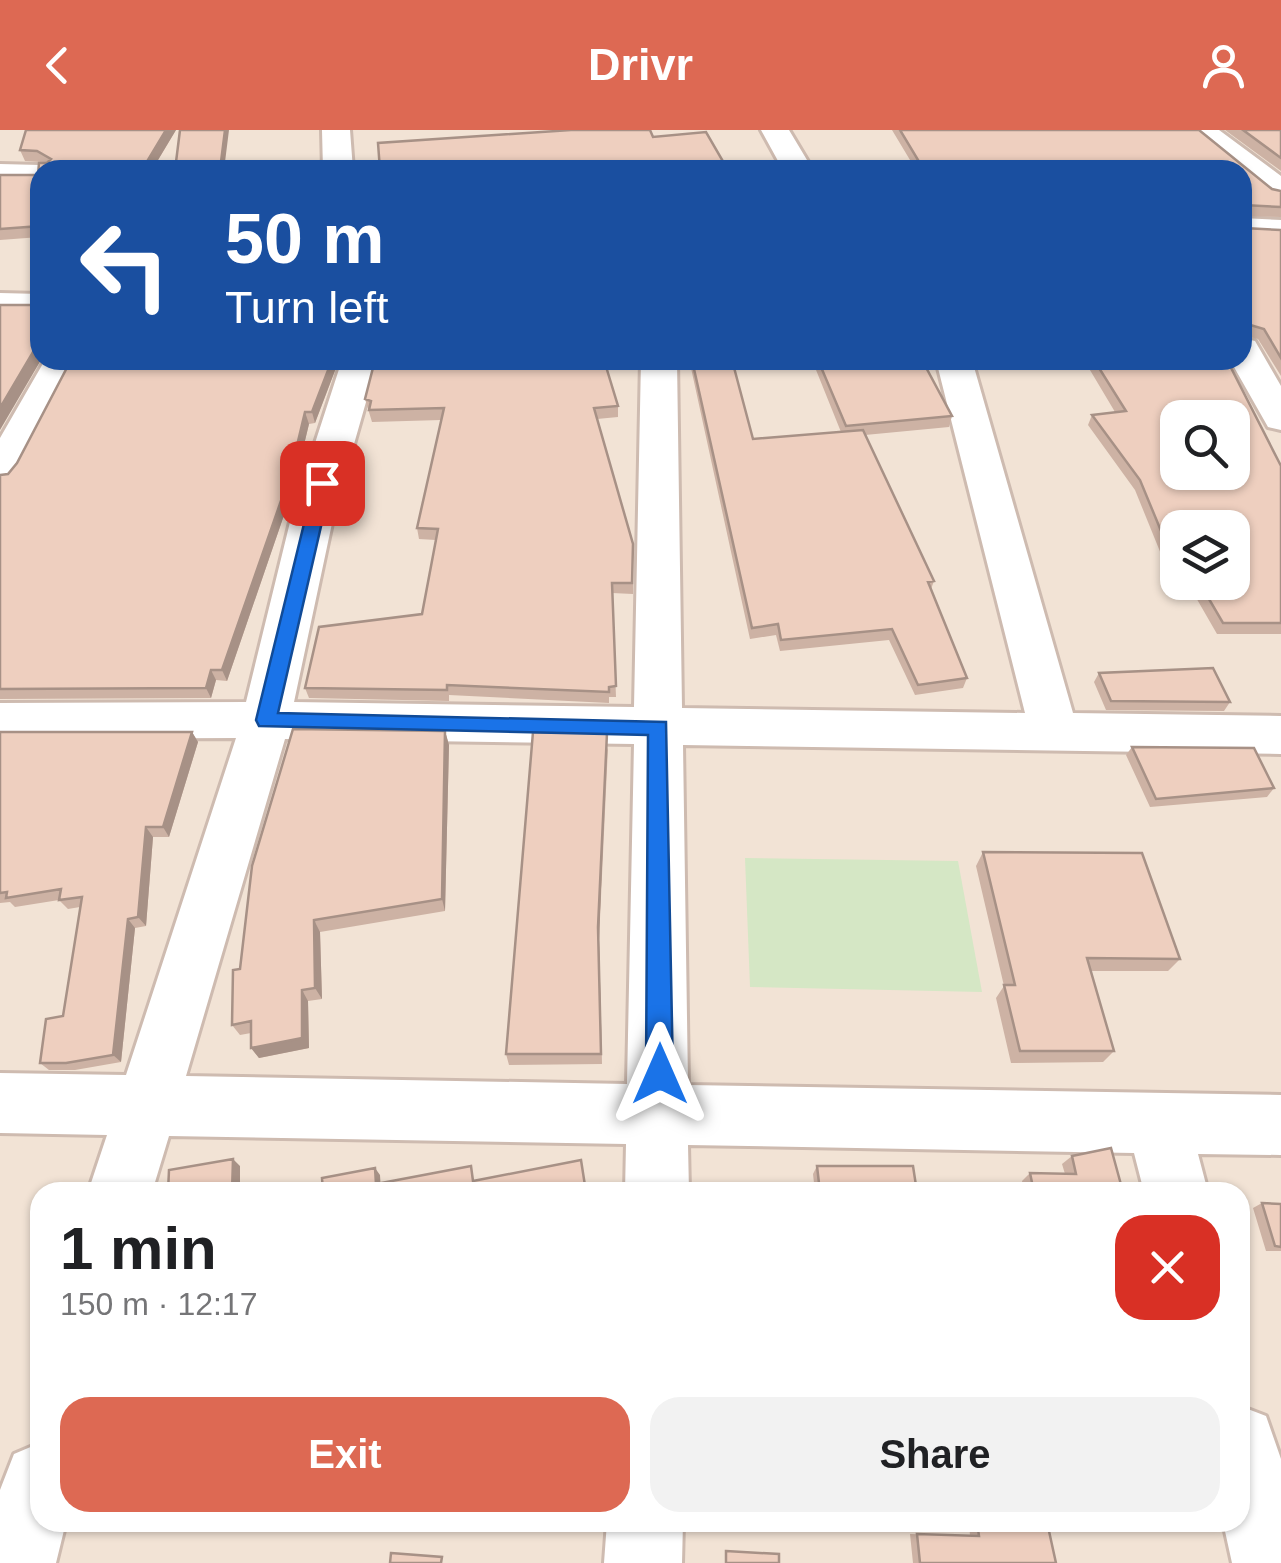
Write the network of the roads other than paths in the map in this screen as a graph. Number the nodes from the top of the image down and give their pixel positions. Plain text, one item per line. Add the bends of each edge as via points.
1 (336, 130) edge
2 (776, 130) edge
3 (1201, 130) edge
4 (338, 160) edge
5 (792, 160) edge
6 (1241, 160) edge
7 (1252, 168) edge
8 (0, 173) edge
9 (30, 174) edge
10 (1281, 190) edge
11 (1252, 228) edge
12 (1281, 229) edge
13 (0, 303) edge
14 (30, 304) edge
15 (1252, 367) edge
16 (57, 370) edge
17 (357, 370) edge
18 (659, 370) edge
19 (957, 370) edge
20 (1281, 419) edge
21 (0, 472) edge
22 (266, 720) junction
23 (0, 721) edge
24 (658, 727) junction
25 (1054, 732) junction
26 (1281, 736) edge
27 (0, 1103) edge
28 (145, 1104) junction
29 (660, 1112) junction
30 (1158, 1122) junction
31 (1281, 1125) edge
32 (123, 1182) edge
33 (657, 1182) edge
34 (1173, 1182) edge
35 (1250, 1481) edge
36 (30, 1516) edge
37 (644, 1532) edge
38 (17, 1563) edge
39 (643, 1563) edge
40 (1271, 1563) edge

1 - 4 street
2 - 5 street
3 - 6 street
7 - 10 street
8 - 9 street
11 - 12 street
13 - 14 street
15 - 20 street
16 - 21 street
17 - 22 street via 313,514
18 - 24 street
19 - 25 street
22 - 23 street
22 - 24 street
22 - 28 street
24 - 25 street
24 - 29 street
25 - 26 street
27 - 28 street
28 - 29 street
28 - 32 street
29 - 30 street
29 - 33 street
30 - 31 street
30 - 34 street
35 - 40 street
36 - 38 street
37 - 39 street

